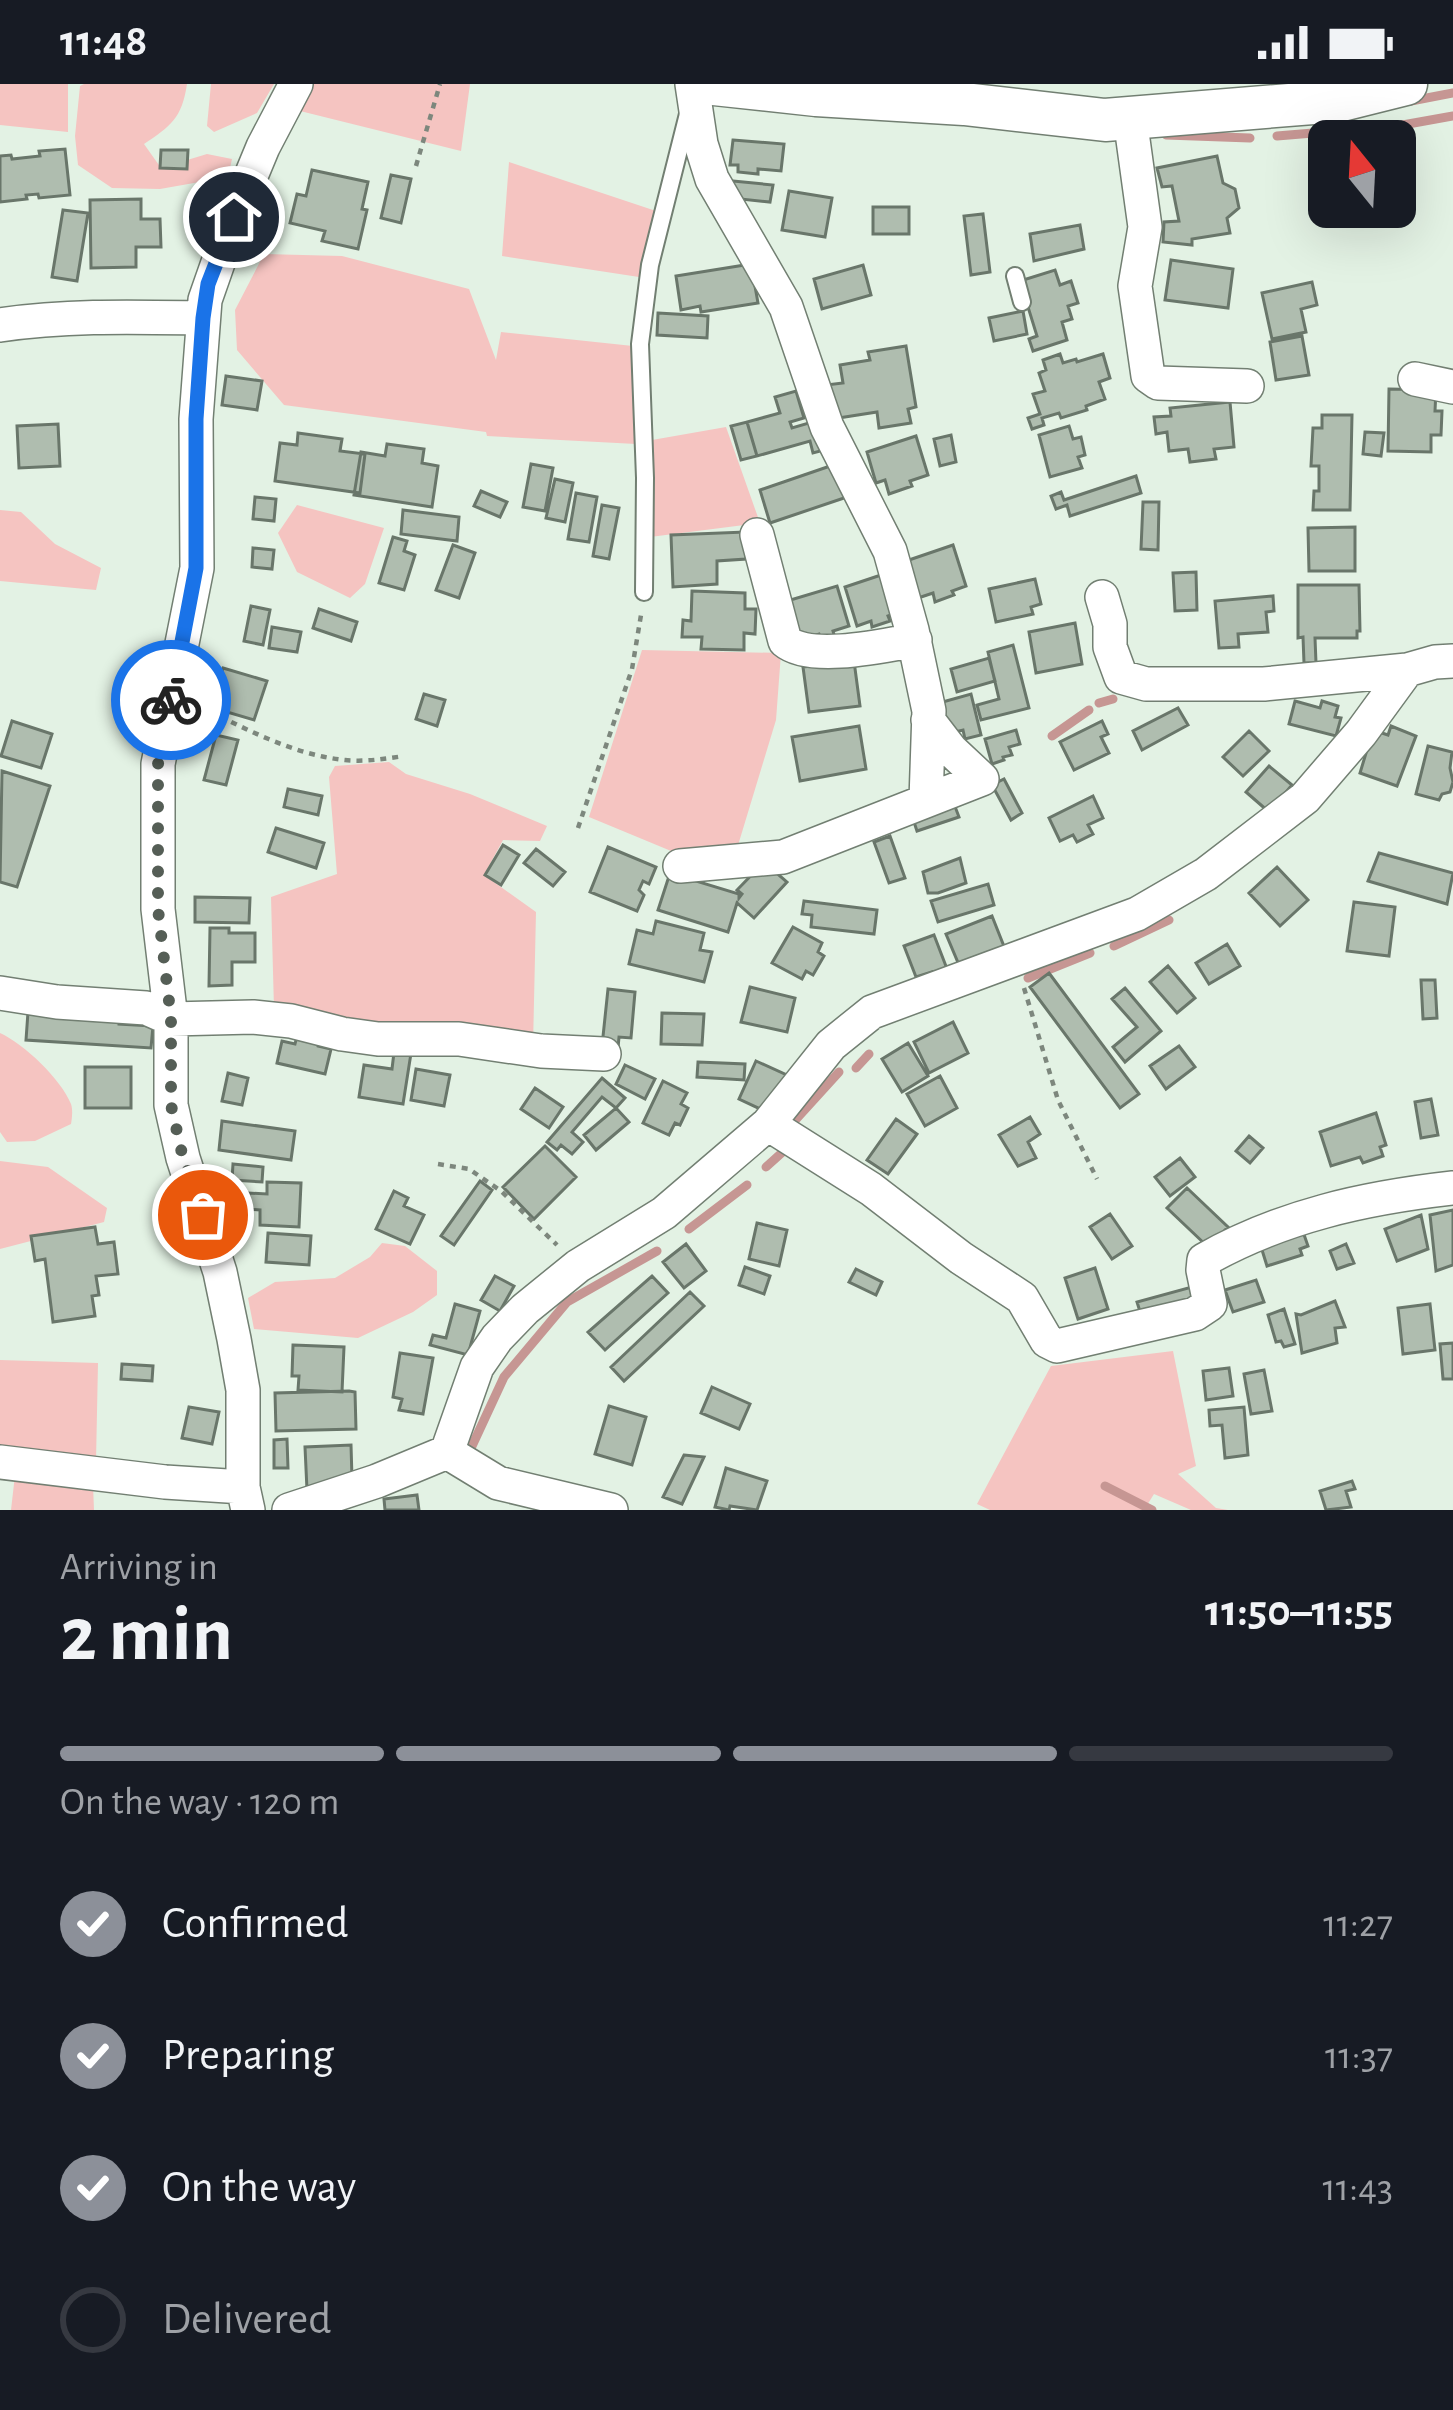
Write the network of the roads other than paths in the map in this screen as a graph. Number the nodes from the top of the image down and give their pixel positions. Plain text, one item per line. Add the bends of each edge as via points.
1 (296, 84) edge
2 (1406, 84) edge
3 (712, 86) edge
4 (1130, 118) junction
5 (1015, 276) dead end
6 (1022, 302) dead end
7 (203, 318) junction
8 (0, 325) edge
9 (1415, 380) dead end
10 (1247, 386) dead end
11 (1453, 387) edge
12 (758, 535) dead end
13 (644, 592) road end
14 (1102, 597) dead end
15 (914, 640) junction
16 (1453, 661) edge
17 (1407, 670) junction
18 (928, 720) junction
19 (926, 800) junction
20 (680, 866) dead end
21 (0, 993) edge
22 (171, 1018) junction
23 (604, 1054) dead end
24 (769, 1124) junction
25 (1453, 1189) edge
26 (447, 1452) junction
27 (0, 1462) edge
28 (246, 1498) edge
29 (289, 1510) edge
30 (611, 1510) edge

1 - 7 street via 234,217
2 - 4 street via 1338,101
3 - 4 street
3 - 13 lane via 650,265 640,344
3 - 15 street via 701,144 712,179 786,307 826,428 890,551
4 - 10 street via 1144,226 1136,286 1148,376
5 - 6 lane
7 - 8 street
7 - 22 street via 196,568 158,764 158,909
9 - 11 street
12 - 15 street via 784,641 796,650
14 - 17 street via 1121,677 1146,684 1264,684
15 - 18 street
16 - 17 street
17 - 24 street via 1305,798 1206,874 1137,914 872,1012 831,1046
18 - 19 street
18 - 19 street via 982,779
19 - 20 street via 783,857
21 - 22 street
22 - 23 street via 253,1017 378,1039
22 - 28 street via 171,1105 220,1272 243,1390
24 - 25 street via 1022,1298 1057,1346 1196,1314 1210,1304 1204,1259 1270,1227 1351,1202
24 - 26 street via 664,1213 578,1266 497,1338 477,1366
26 - 29 street
26 - 30 street via 498,1484
27 - 28 street

